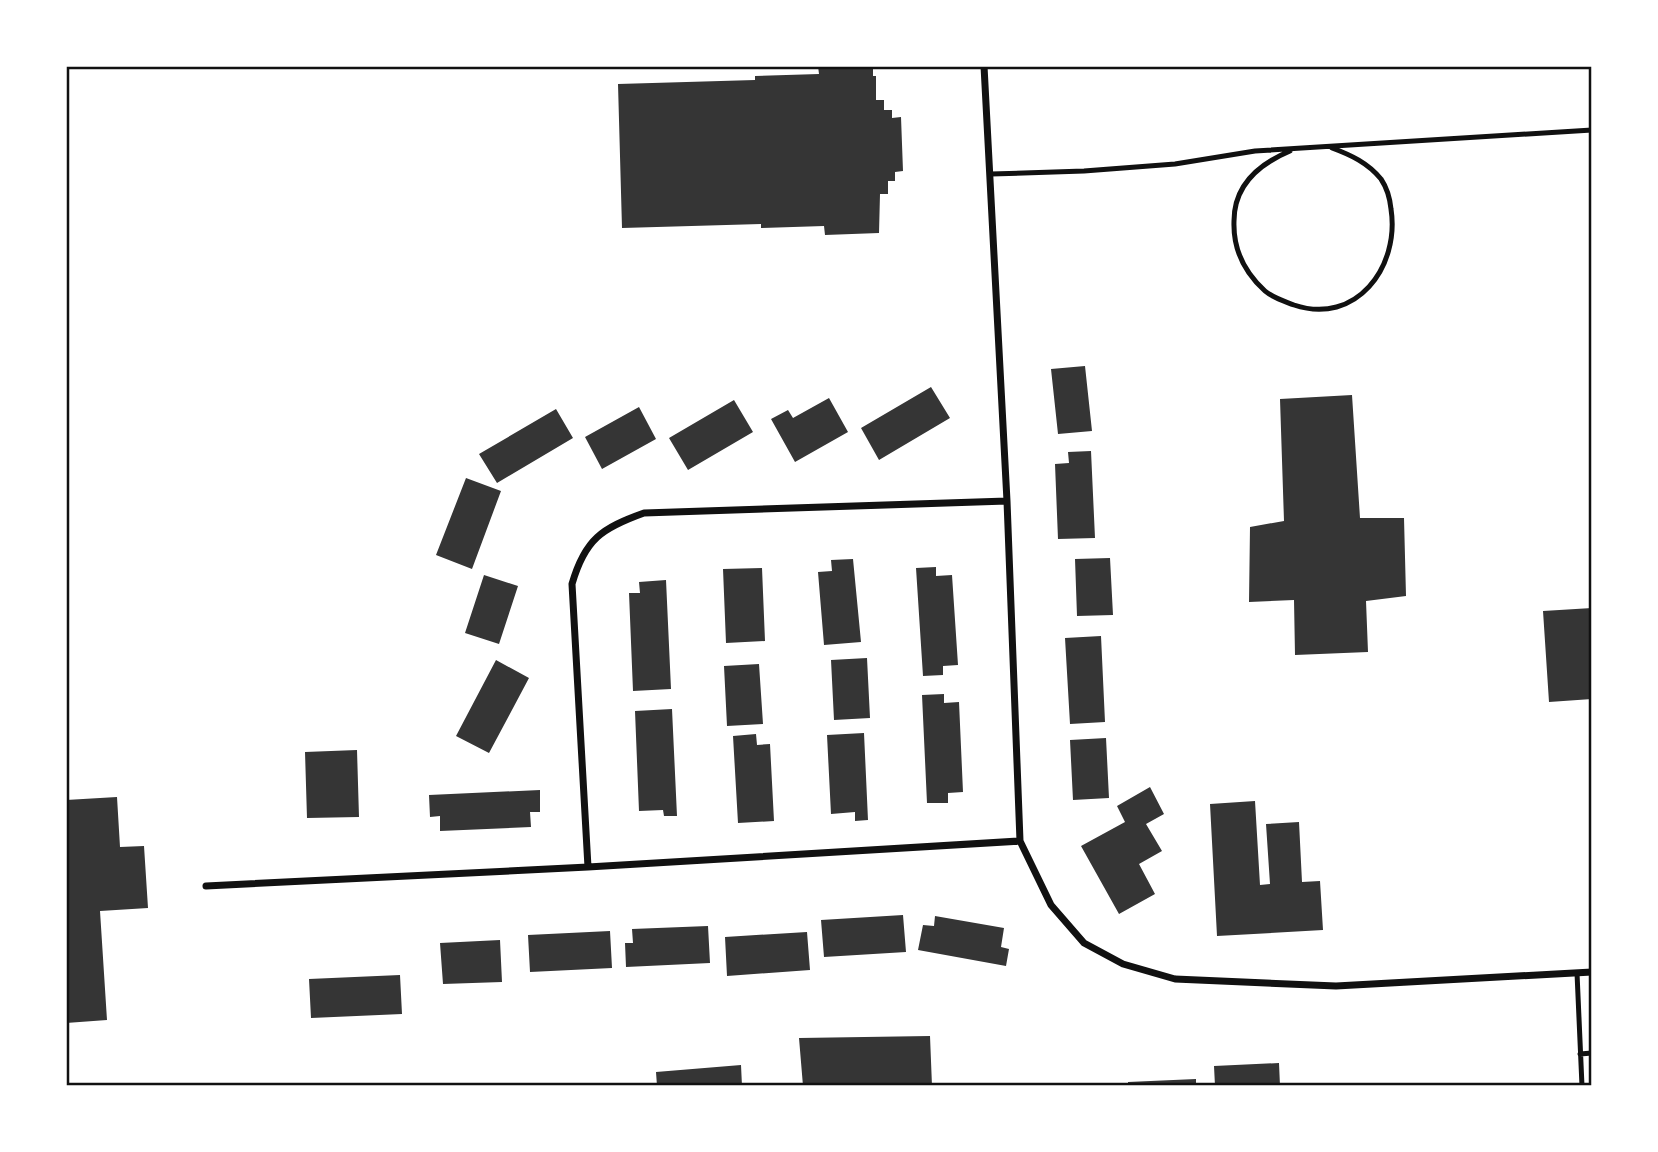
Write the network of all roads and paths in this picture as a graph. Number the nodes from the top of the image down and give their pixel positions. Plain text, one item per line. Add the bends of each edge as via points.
1 (984, 66) edge
2 (1591, 130) edge
3 (1329, 147) junction
4 (1294, 149) junction
5 (991, 174) junction
6 (1007, 501) junction
7 (1020, 841) junction
8 (588, 867) junction
9 (206, 886) dead end
10 (1591, 972) edge
11 (1577, 973) junction
12 (1591, 1053) edge
13 (1580, 1054) junction
14 (1582, 1086) edge

1 - 5 street
2 - 3 lane
3 - 4 lane
3 - 4 lane via 1355,157 1382,181 1390,200 1392,235 1382,269 1363,294 1346,304 1308,310 1270,295 1256,283 1242,264 1234,229 1234,208 1248,178
4 - 5 lane via 1174,164
5 - 6 street
6 - 7 street
6 - 8 street via 644,513 602,531 579,561 572,583
7 - 8 street
7 - 11 street via 1051,905 1084,943 1123,964 1175,979 1336,986
8 - 9 street
10 - 11 street
11 - 13 lane
12 - 13 lane
13 - 14 lane

